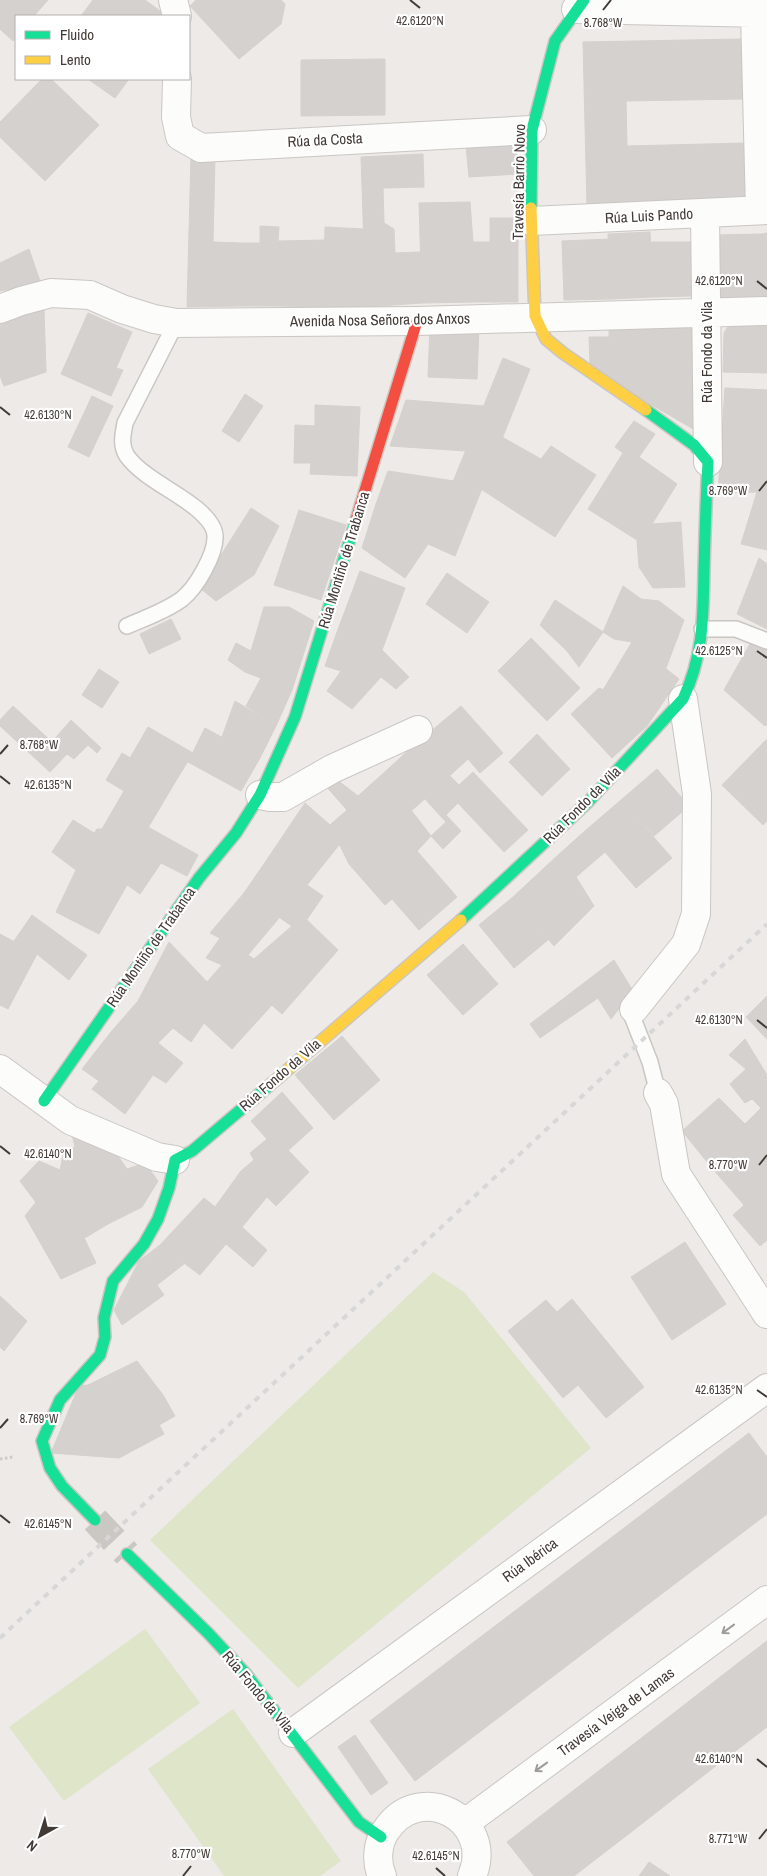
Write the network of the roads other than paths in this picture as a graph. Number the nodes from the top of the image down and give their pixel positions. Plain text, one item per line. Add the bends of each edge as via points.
1 (173, 0) edge
2 (580, 5) edge
3 (761, 13) edge
4 (177, 15) edge
5 (177, 80) edge
6 (532, 130) junction
7 (764, 210) edge
8 (705, 213) junction
9 (531, 221) junction
10 (0, 310) edge
11 (767, 311) edge
12 (707, 312) junction
13 (535, 316) junction
14 (417, 320) junction
15 (176, 323) junction
16 (708, 462) junction
17 (127, 626) dead end
18 (702, 630) junction
19 (767, 641) edge
20 (683, 699) junction
21 (418, 730) dead end
22 (260, 795) junction
23 (634, 1009) joint
24 (0, 1069) edge
25 (658, 1093) joint
26 (44, 1101) junction
27 (175, 1160) junction
28 (767, 1314) edge
29 (767, 1388) edge
30 (95, 1520) tunnel mouth
31 (127, 1554) tunnel mouth
32 (767, 1600) edge
33 (293, 1733) junction
34 (465, 1823) junction
35 (381, 1837) junction
36 (382, 1876) edge
37 (472, 1876) edge

1 - 4 street
2 - 3 street
2 - 6 street, Travesía Barrio Novo via 556,41
3 - 7 street
5 - 6 street, Rúa da Costa via 176,117 180,136 201,148
6 - 9 street, Travesía Barrio Novo
7 - 8 street, Rúa Luis Pando
8 - 9 street, Rúa Luis Pando
8 - 12 street, Rúa Fondo da Vila
9 - 13 street, Travesía Barrio Novo
10 - 15 street, Avenida Nosa Señora dos Anxos via 51,293 90,295 130,312
11 - 12 street, Avenida Nosa Señora dos Anxos
12 - 13 street, Avenida Nosa Señora dos Anxos
12 - 16 street, Rúa Fondo da Vila
13 - 14 street, Avenida Nosa Señora dos Anxos
13 - 16 street via 546,339 694,444
14 - 15 street, Avenida Nosa Señora dos Anxos
14 - 22 street, Rúa Montiño de Trabanca via 295,717
15 - 17 lane via 126,424 121,442 127,456 144,472 198,509 212,525 216,536 212,555 183,598
16 - 18 street, Rúa Fondo da Vila
18 - 19 lane via 736,628
18 - 20 street, Rúa Fondo da Vila via 699,660
20 - 23 street via 697,794 696,914 686,944
20 - 27 street, Rúa Fondo da Vila via 588,802 480,904 192,1151
21 - 22 street via 332,769 283,797
22 - 26 street, Rúa Montiño de Trabanca
23 - 25 lane via 632,1016
24 - 26 street
25 - 28 street via 664,1104 676,1174
26 - 27 street via 70,1120 157,1157
27 - 30 street via 158,1219 144,1244 113,1281 100,1355 60,1400 42,1441 50,1468 62,1486
29 - 33 street, Rúa Ibérica
31 - 33 street, Rúa Fondo da Vila via 246,1674
32 -> 34 street, Travesía Veiga de Lamas
33 - 35 street, Rúa Fondo da Vila via 359,1822
34 - 35 street via 452,1812 436,1807 419,1807 403,1812
34 - 37 street via 473,1837 476,1852
35 - 36 street via 378,1861

